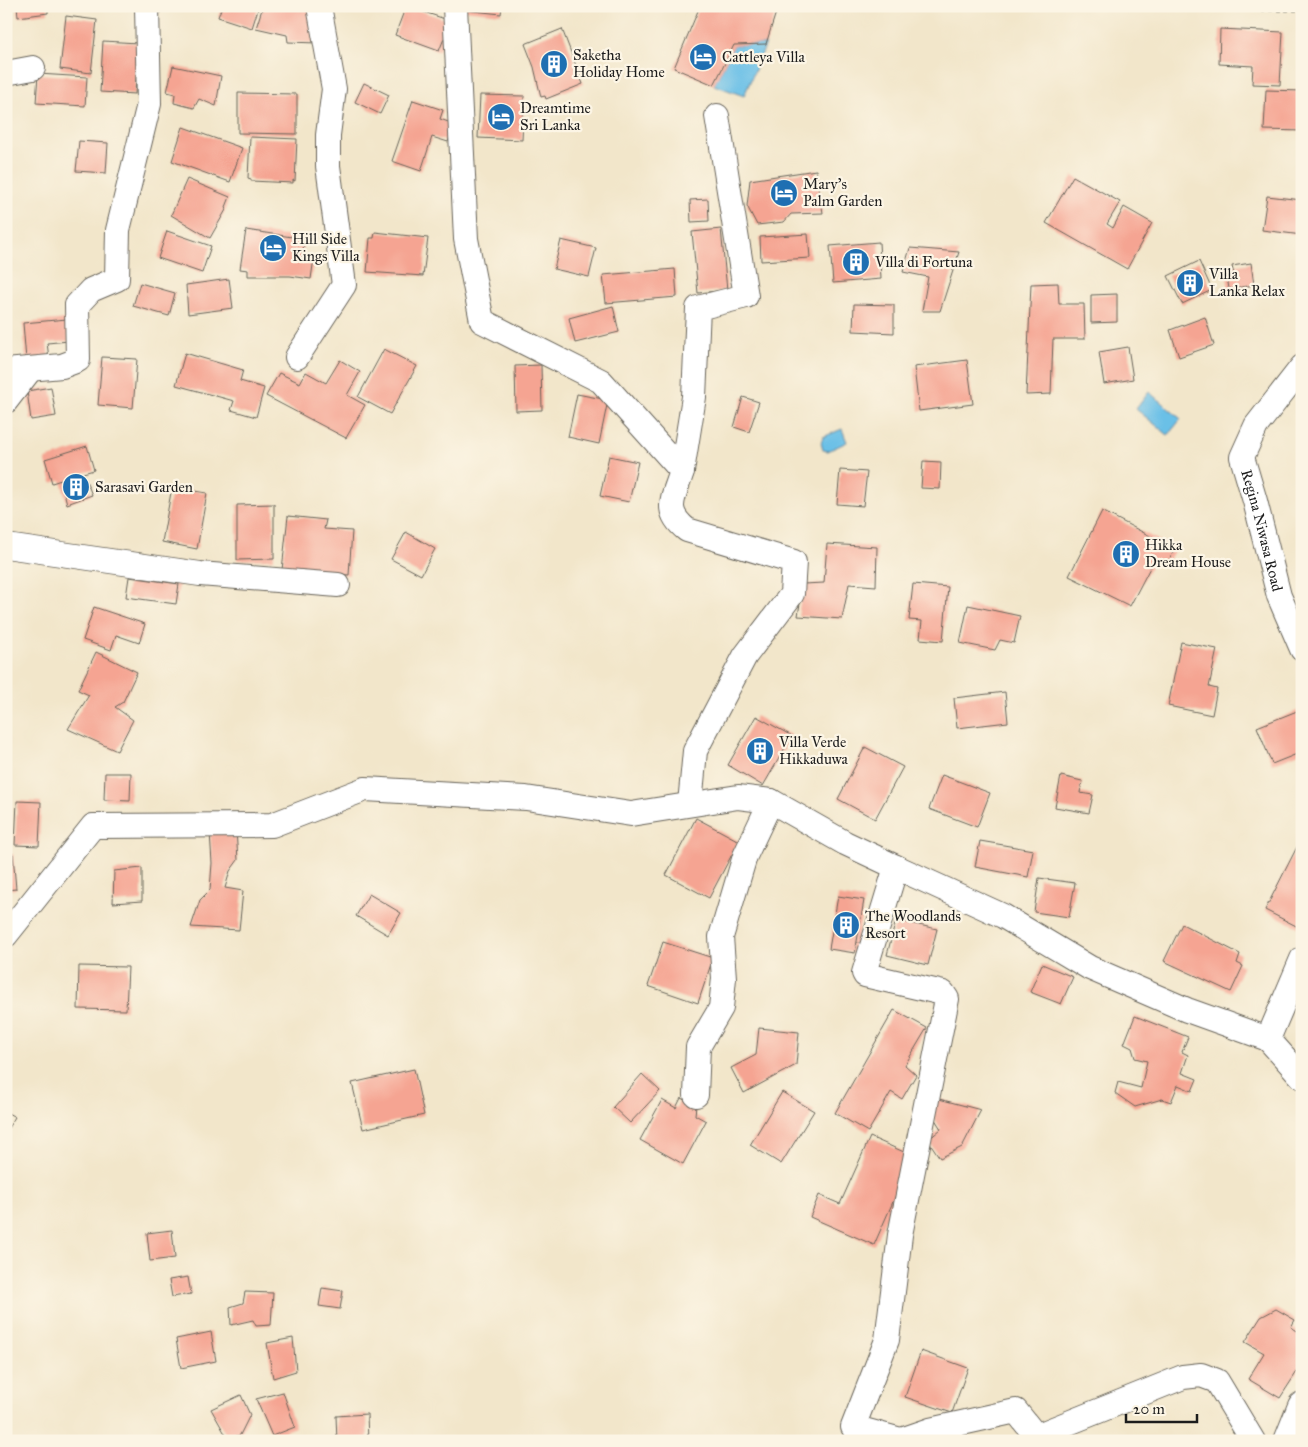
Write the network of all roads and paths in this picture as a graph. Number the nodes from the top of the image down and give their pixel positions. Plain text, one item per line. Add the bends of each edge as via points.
1 (147, 6) edge
2 (319, 6) edge
3 (455, 6) edge
4 (1213, 10) dead end
5 (1302, 10) edge
6 (33, 68) dead end
7 (6, 73) edge
8 (718, 116) dead end
9 (297, 357) dead end
10 (1302, 367) edge
11 (30, 370) junction
12 (6, 371) edge
13 (6, 401) edge
14 (682, 471) junction
15 (6, 546) edge
16 (338, 585) dead end
17 (1302, 649) edge
18 (771, 801) junction
19 (690, 804) junction
20 (896, 867) junction
21 (6, 935) edge
22 (1302, 959) edge
23 (1268, 1039) junction
24 (1302, 1077) edge
25 (696, 1095) dead end
26 (1302, 1406) edge
27 (1253, 1441) edge
28 (1288, 1441) edge

1 - 11 street via 149,104 118,230 117,279 91,290 77,306 78,360 62,366
2 - 9 street via 334,89 328,166 344,285
3 - 14 street via 466,240 482,321 601,381
4 - 5 path
6 - 7 street
8 - 14 street via 746,296 698,308 694,397
10 - 17 street, Regina Niwasa Road via 1256,426 1242,457 1279,596
11 - 12 street
11 - 13 street
14 - 19 street via 671,506 674,520 687,530 794,562 792,594 745,656 695,751
15 - 16 street via 200,574
18 - 19 street via 738,797
18 - 20 street
18 - 25 street via 745,856 721,937 724,978 721,1008 698,1047
19 - 21 street via 631,814 526,798 365,789 272,825 93,826
20 - 23 street via 1003,916 1090,968 1187,1010
20 - 27 street via 864,973 943,993 947,999 900,1235 887,1340 853,1427 901,1440 930,1430 1016,1411 1036,1436 1183,1377 1201,1375 1217,1381
22 - 23 street
23 - 24 street
26 - 28 street

